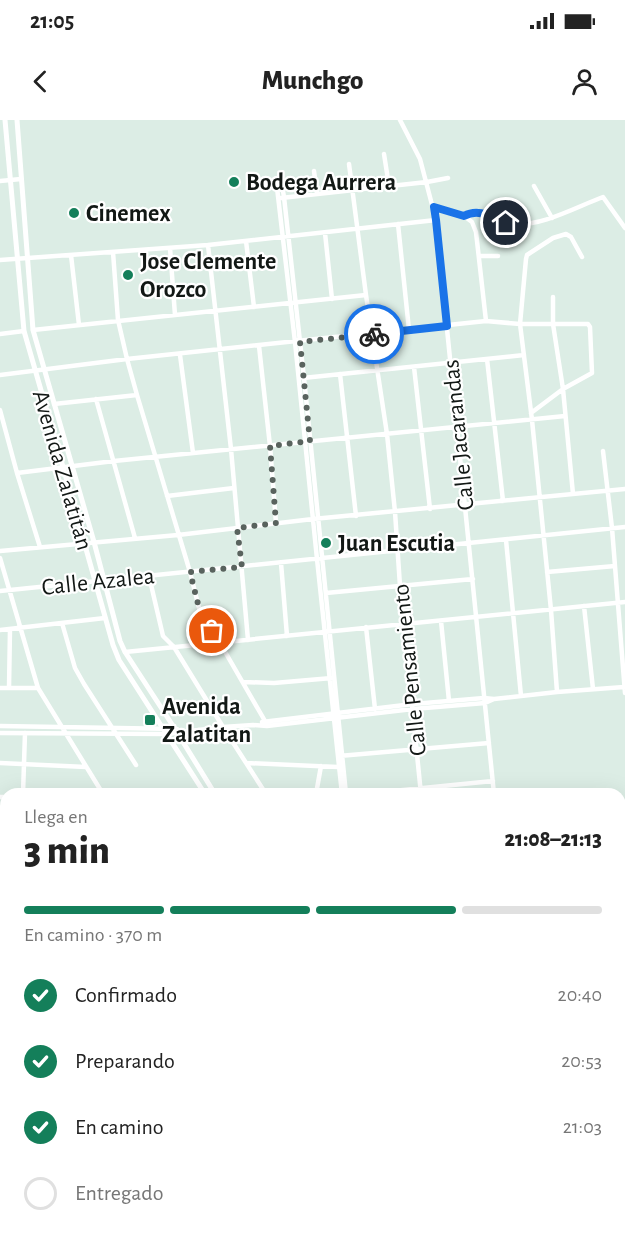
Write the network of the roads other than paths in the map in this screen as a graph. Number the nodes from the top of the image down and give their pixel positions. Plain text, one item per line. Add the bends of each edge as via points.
1 (6, 120) edge
2 (17, 120) edge
3 (400, 120) edge
4 (384, 154) dead end
5 (349, 164) dead end
6 (314, 171) dead end
7 (448, 178) dead end
8 (21, 179) junction
9 (12, 180) junction
10 (0, 181) edge
11 (427, 182) junction
12 (389, 186) junction
13 (534, 186) dead end
14 (352, 190) junction
15 (317, 194) junction
16 (281, 198) junction
17 (434, 207) junction
18 (464, 216) junction
19 (552, 218) junction
20 (436, 220) junction
21 (398, 224) junction
22 (625, 228) edge
23 (358, 229) junction
24 (325, 233) junction
25 (288, 236) junction
26 (282, 237) junction
27 (246, 241) junction
28 (208, 245) junction
29 (170, 248) junction
30 (113, 252) junction
31 (71, 255) junction
32 (479, 256) junction
33 (498, 256) dead end
34 (582, 257) dead end
35 (27, 258) junction
36 (17, 259) junction
37 (0, 260) edge
38 (366, 296) junction
39 (553, 297) dead end
40 (332, 299) junction
41 (293, 304) junction
42 (254, 307) junction
43 (215, 311) junction
44 (175, 315) junction
45 (118, 320) junction
46 (486, 321) junction
47 (520, 324) junction
48 (553, 324) junction
49 (79, 325) junction
50 (447, 326) junction
51 (33, 330) junction
52 (409, 330) junction
53 (24, 332) junction
54 (0, 334) edge
55 (372, 334) junction
56 (298, 342) junction
57 (259, 346) junction
58 (219, 350) junction
59 (180, 355) junction
60 (524, 355) junction
61 (128, 359) junction
62 (488, 359) junction
63 (451, 363) junction
64 (414, 367) junction
65 (44, 369) junction
66 (378, 370) junction
67 (34, 371) junction
68 (340, 374) junction
69 (0, 375) edge
70 (301, 378) junction
71 (562, 389) junction
72 (137, 395) junction
73 (96, 399) junction
74 (54, 404) junction
75 (0, 410) edge
76 (531, 413) junction
77 (565, 416) junction
78 (532, 420) junction
79 (494, 423) junction
80 (457, 427) junction
81 (421, 431) junction
82 (387, 434) junction
83 (347, 438) junction
84 (8, 440) junction
85 (0, 441) edge
86 (308, 442) junction
87 (270, 446) junction
88 (231, 449) junction
89 (603, 451) dead end
90 (193, 453) junction
91 (156, 457) junction
92 (114, 461) junction
93 (72, 466) junction
94 (63, 467) junction
95 (17, 473) junction
96 (234, 488) junction
97 (625, 489) edge
98 (607, 491) junction
99 (573, 494) junction
100 (167, 496) junction
101 (539, 498) junction
102 (503, 501) junction
103 (465, 505) junction
104 (430, 509) junction
105 (395, 512) junction
106 (356, 516) junction
107 (315, 519) junction
108 (276, 523) junction
109 (625, 527) edge
110 (237, 528) junction
111 (612, 528) junction
112 (178, 535) junction
113 (543, 535) junction
114 (135, 538) junction
115 (506, 540) junction
116 (94, 542) junction
117 (84, 543) junction
118 (469, 544) junction
119 (40, 548) junction
120 (0, 551) edge
121 (398, 551) junction
122 (0, 558) edge
123 (319, 559) junction
124 (281, 563) junction
125 (615, 566) junction
126 (242, 567) junction
127 (190, 572) junction
128 (547, 572) junction
129 (148, 576) junction
130 (473, 579) junction
131 (103, 580) junction
132 (95, 582) junction
133 (400, 586) junction
134 (10, 590) junction
135 (0, 591) edge
136 (326, 593) junction
137 (625, 602) edge
138 (617, 603) junction
139 (584, 606) junction
140 (551, 610) junction
141 (514, 614) junction
142 (476, 617) junction
143 (105, 618) junction
144 (441, 621) junction
145 (62, 623) junction
146 (405, 624) junction
147 (366, 627) junction
148 (19, 628) junction
149 (10, 629) junction
150 (0, 630) edge
151 (327, 631) junction
152 (162, 636) junction
153 (287, 636) junction
154 (248, 640) junction
155 (220, 643) junction
156 (174, 647) junction
157 (162, 648) junction
158 (125, 652) junction
159 (332, 678) junction
160 (243, 682) junction
161 (0, 688) edge
162 (9, 688) junction
163 (38, 688) junction
164 (593, 689) junction
165 (624, 690) edge
166 (556, 692) junction
167 (521, 696) junction
168 (485, 700) junction
169 (449, 701) junction
170 (413, 706) junction
171 (375, 708) junction
172 (336, 715) junction
173 (266, 723) junction
174 (0, 726) edge
175 (26, 726) junction
176 (61, 727) junction
177 (223, 727) junction
178 (112, 729) junction
179 (178, 731) junction
180 (165, 732) junction
181 (0, 733) edge
182 (25, 734) junction
183 (66, 734) junction
184 (116, 734) junction
185 (489, 743) junction
186 (417, 749) junction
187 (340, 756) junction
188 (246, 763) junction
189 (0, 764) edge
190 (25, 764) junction
191 (136, 765) dead end
192 (321, 766) junction
193 (86, 767) junction
194 (338, 767) junction
195 (493, 781) junction
196 (23, 788) edge
197 (99, 788) edge
198 (201, 788) edge
199 (211, 788) edge
200 (262, 788) edge
201 (317, 788) edge
202 (343, 788) edge
203 (343, 788) edge
204 (421, 788) edge
205 (443, 788) edge
206 (494, 788) edge

1 - 9 street, Avenida Zalatitán
2 - 8 street, Avenida Zalatitán
3 - 11 street, Calle Jacarandas
4 - 12 street
5 - 14 street, Calle Pensamiento
6 - 15 street
7 - 11 street
8 - 9 street
8 - 35 street, Avenida Zalatitán
9 - 10 street
9 - 36 street, Avenida Zalatitán
11 - 12 street
11 - 17 street, Calle Jacarandas
12 - 14 street
13 - 19 street
14 - 15 street
14 - 23 street, Calle Pensamiento
15 - 16 street
16 - 25 street
16 - 26 street
17 - 18 street
17 - 20 street, Calle Jacarandas
18 - 19 street via 476,212 513,224
18 - 32 street via 476,231
19 - 22 street via 603,197
20 - 21 street
20 - 50 street, Calle Jacarandas
21 - 23 street
21 - 52 street
23 - 24 street
23 - 38 street, Calle Pensamiento
24 - 25 street
24 - 40 street
25 - 26 street
25 - 41 street
26 - 27 street
26 - 41 street
27 - 28 street
27 - 42 street
28 - 29 street
28 - 43 street
29 - 30 street
29 - 44 street
30 - 31 street
30 - 45 street
31 - 35 street
31 - 49 street
32 - 33 street
32 - 46 street
34 - 47 street via 572,237 566,234 527,255
35 - 36 street
35 - 51 street, Avenida Zalatitán
36 - 37 street
36 - 53 street, Avenida Zalatitán
38 - 40 street
38 - 55 street, Calle Pensamiento
39 - 48 street
40 - 41 street
41 - 42 street
41 - 56 street
42 - 43 street
43 - 44 street
43 - 58 street
44 - 45 street
45 - 49 street
45 - 61 street
46 - 47 street
46 - 50 street
47 - 48 street
47 - 60 street
48 - 71 street
48 - 71 street via 590,327 592,373
49 - 51 street
50 - 52 street
50 - 63 street, Calle Jacarandas
51 - 65 street, Avenida Zalatitán
52 - 55 street
53 - 54 street
53 - 67 street, Avenida Zalatitán
55 - 56 street
55 - 66 street, Calle Pensamiento
56 - 57 street
56 - 70 street
57 - 58 street
57 - 87 street
58 - 59 street
58 - 88 street
59 - 61 street
59 - 90 street
60 - 62 street
60 - 76 street
61 - 65 street
61 - 72 street
62 - 63 street
62 - 79 street
63 - 64 street
63 - 80 street, Calle Jacarandas
64 - 66 street
64 - 81 street
65 - 67 street
65 - 74 street, Avenida Zalatitán
66 - 68 street
66 - 82 street, Calle Pensamiento
67 - 69 street
67 - 94 street, Avenida Zalatitán
68 - 70 street
68 - 83 street
70 - 86 street
71 - 76 street
71 - 77 street
72 - 73 street
72 - 91 street
73 - 74 street
73 - 92 street
74 - 93 street, Avenida Zalatitán
75 - 84 street
76 - 78 street
77 - 78 street
77 - 99 street
78 - 79 street
78 - 101 street
79 - 80 street
79 - 102 street
80 - 81 street
80 - 103 street, Calle Jacarandas
81 - 82 street
81 - 104 street
82 - 83 street
82 - 105 street, Calle Pensamiento
83 - 86 street
83 - 106 street
84 - 85 street
84 - 95 street
86 - 87 street
86 - 107 street
87 - 88 street
87 - 108 street
88 - 90 street
88 - 96 street
89 - 98 street
90 - 91 street
91 - 92 street
91 - 100 street
92 - 93 street
92 - 114 street
93 - 94 street
93 - 116 street, Avenida Zalatitán
94 - 95 street
94 - 117 street, Avenida Zalatitán
95 - 119 street
96 - 100 street
96 - 110 street
97 - 98 street
98 - 99 street
98 - 111 street
99 - 101 street
100 - 112 street
101 - 102 street
101 - 113 street
102 - 103 street
103 - 104 street
103 - 118 street, Calle Jacarandas
104 - 105 street
105 - 106 street
105 - 121 street, Calle Pensamiento
106 - 107 street
107 - 108 street
107 - 123 street
108 - 110 street
109 - 111 street, Calle Azalea
110 - 112 street
110 - 126 street
111 - 113 street, Calle Azalea
111 - 125 street
112 - 114 street
112 - 127 street
113 - 115 street, Calle Azalea
113 - 128 street
114 - 116 street
115 - 118 street, Calle Azalea
115 - 141 street
116 - 117 street
116 - 131 street, Avenida Zalatitán
117 - 119 street
117 - 132 street, Avenida Zalatitán
118 - 121 street, Calle Azalea
118 - 130 street, Calle Jacarandas
119 - 120 street
121 - 123 street, Calle Azalea
121 - 133 street, Calle Pensamiento
122 - 134 street
123 - 124 street, Calle Azalea
123 - 136 street
123 - 151 street
124 - 126 street, Calle Azalea
124 - 153 street
125 - 128 street
125 - 138 street
126 - 127 street, Calle Azalea
126 - 154 street
127 - 129 street, Calle Azalea
127 - 155 street via 200,612
128 - 140 street
129 - 131 street, Calle Azalea
129 - 152 street
130 - 133 street
130 - 142 street, Calle Jacarandas
131 - 132 street, Calle Azalea
131 - 158 street, Avenida Zalatitán
132 - 134 street, Calle Azalea
132 - 143 street, Avenida Zalatitán
133 - 136 street
133 - 146 street, Calle Pensamiento
134 - 135 street, Calle Azalea
134 - 148 street
136 - 151 street
137 - 138 street
138 - 139 street
138 - 165 street
139 - 140 street
139 - 164 street
140 - 141 street
140 - 166 street
141 - 142 street
141 - 167 street
142 - 144 street
142 - 168 street, Calle Jacarandas
143 - 145 street
143 - 180 street, Avenida Zalatitán via 119,660
144 - 146 street
144 - 169 street
145 - 148 street
145 - 178 street via 75,668
146 - 147 street
146 - 170 street, Calle Pensamiento
147 - 151 street
147 - 171 street
148 - 149 street
148 - 163 street
149 - 150 street
149 - 162 street
151 - 153 street
151 - 159 street
152 - 156 street
152 - 157 street
153 - 154 street
154 - 155 street
155 - 156 street
155 - 160 street
156 - 157 street
156 - 177 street
157 - 158 street
158 - 179 street, Avenida Zalatitán
159 - 160 street
159 - 172 street
160 - 173 street
161 - 162 street
162 - 163 street
163 - 176 street
164 - 165 street
164 - 166 street
166 - 167 street
167 - 168 street
168 - 169 street
168 - 170 street
168 - 185 street, Calle Jacarandas
169 - 170 street
170 - 171 street
170 - 172 street
170 - 186 street, Calle Pensamiento
171 - 172 street
172 - 173 street
172 - 187 street
173 - 177 street
174 - 175 street
175 - 176 street
175 - 182 street
176 - 178 street
176 - 183 street
177 - 179 street
177 - 188 street
178 - 180 street
178 - 184 street
179 - 180 street
179 - 199 street, Avenida Zalatitán
180 - 184 street
180 - 198 street, Avenida Zalatitán
181 - 182 street
182 - 183 street
182 - 190 street
183 - 184 street
183 - 193 street
184 - 191 street
185 - 186 street
185 - 195 street, Calle Jacarandas
186 - 187 street
186 - 204 street, Calle Pensamiento
187 - 194 street
187 - 202 street
188 - 192 street
188 - 200 street
189 - 190 street
190 - 193 street
190 - 196 street
192 - 194 street
192 - 201 street
193 - 197 street
194 - 203 street
195 - 205 street
195 - 206 street, Calle Jacarandas

